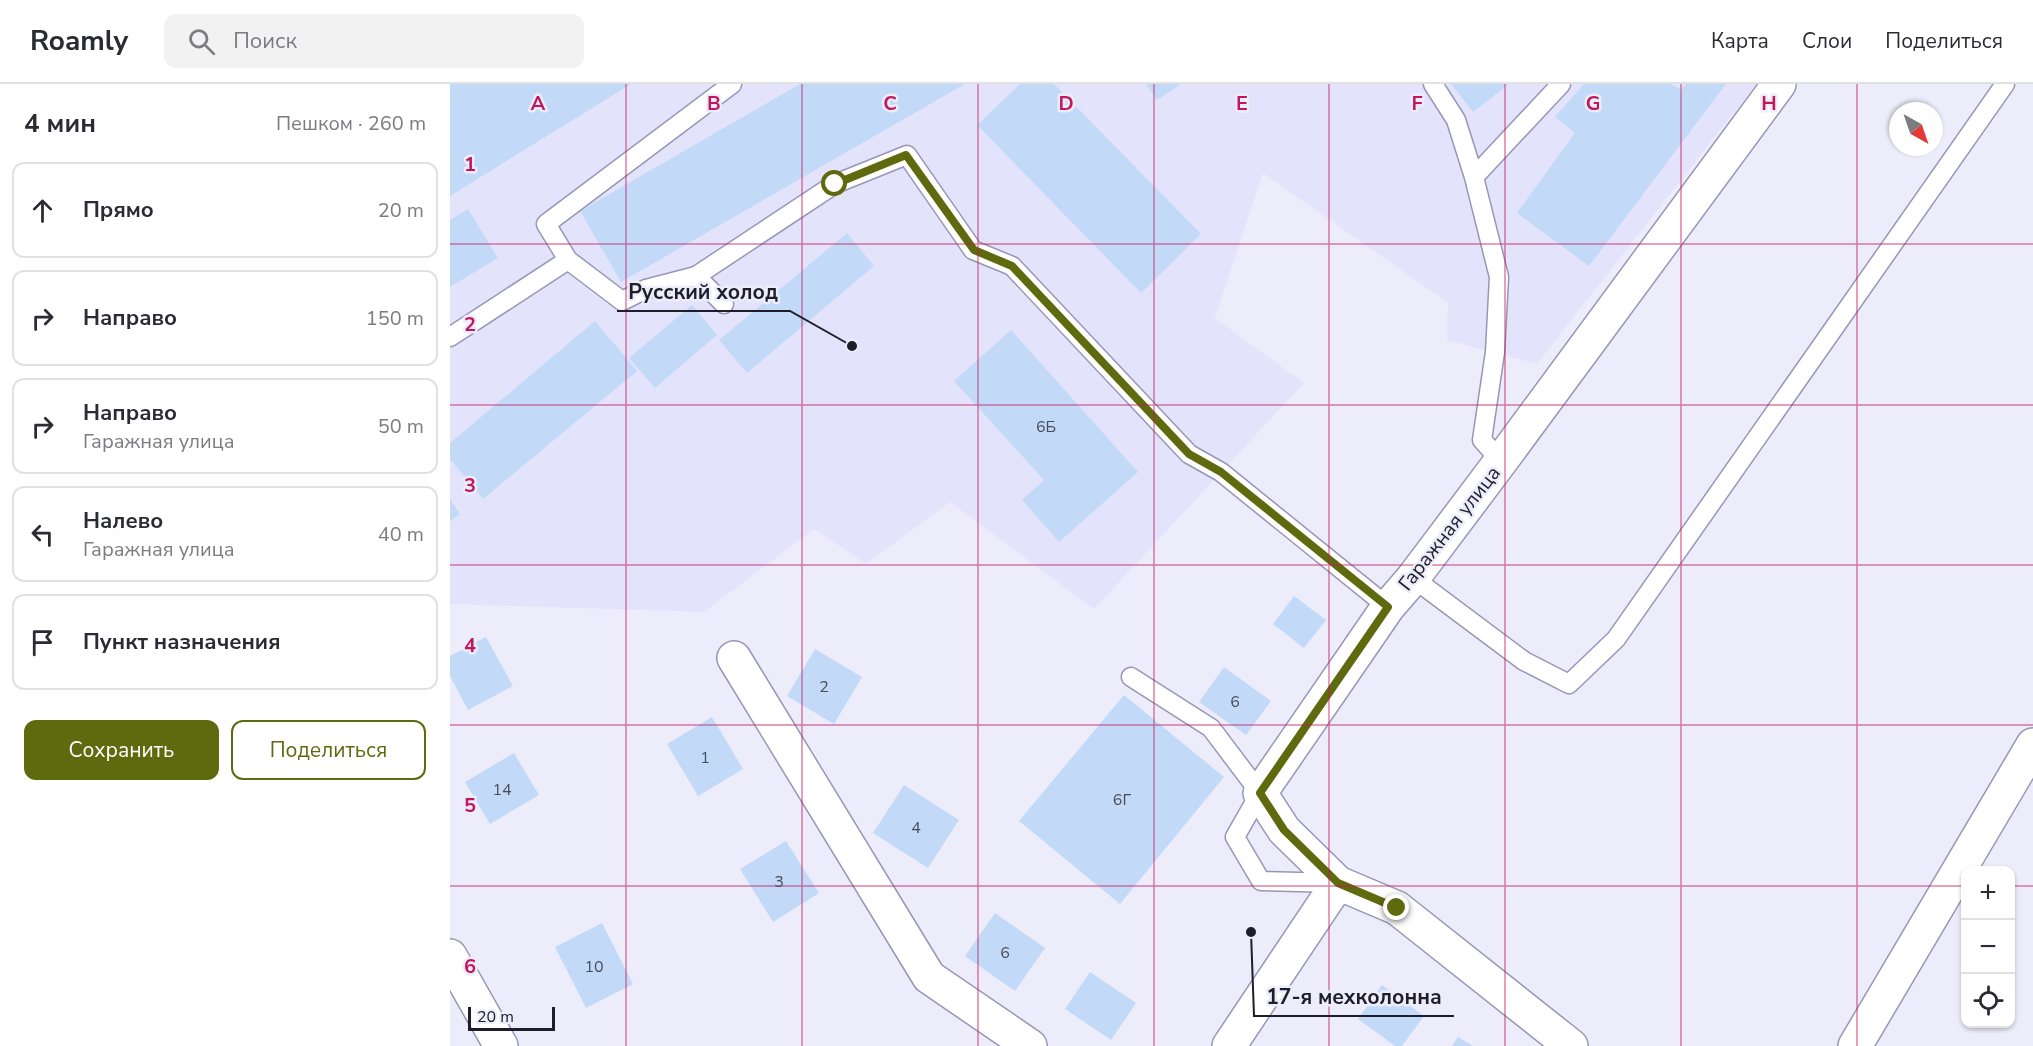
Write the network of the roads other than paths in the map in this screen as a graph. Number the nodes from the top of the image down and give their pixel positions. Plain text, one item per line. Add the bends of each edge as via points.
1 (732, 84) edge
2 (1433, 84) edge
3 (1561, 84) edge
4 (1779, 84) edge
5 (2005, 84) edge
6 (1474, 177) junction
7 (568, 260) junction
8 (696, 276) junction
9 (724, 304) dead end
10 (450, 337) edge
11 (1501, 461) junction
12 (1413, 578) junction
13 (1388, 607) junction
14 (734, 658) dead end
15 (1131, 677) dead end
16 (2033, 745) edge
17 (1260, 793) junction
18 (1338, 883) junction
19 (450, 956) edge
20 (501, 1046) edge
21 (1030, 1046) edge
22 (1229, 1046) edge
23 (1571, 1046) edge
24 (1855, 1046) edge

1 - 7 lane via 546,224
2 - 6 lane via 1456,120
3 - 6 lane
4 - 11 street, Гаражная улица
5 - 12 lane via 1616,639 1569,684 1524,661
6 - 11 lane via 1499,277 1495,352 1482,440
7 - 8 lane via 622,301 646,289
7 - 10 lane
8 - 9 lane
8 - 13 lane via 835,184 906,155 974,250 1012,266 1189,454 1221,472
11 - 12 street, Гаражная улица
12 - 13 street, Гаражная улица
13 - 17 street, Гаражная улица
14 - 21 street via 929,977
15 - 17 lane via 1211,728
16 - 24 street
17 - 18 street via 1284,830
17 - 18 lane via 1235,837 1261,881
18 - 22 street
18 - 23 street via 1397,908
19 - 20 street

